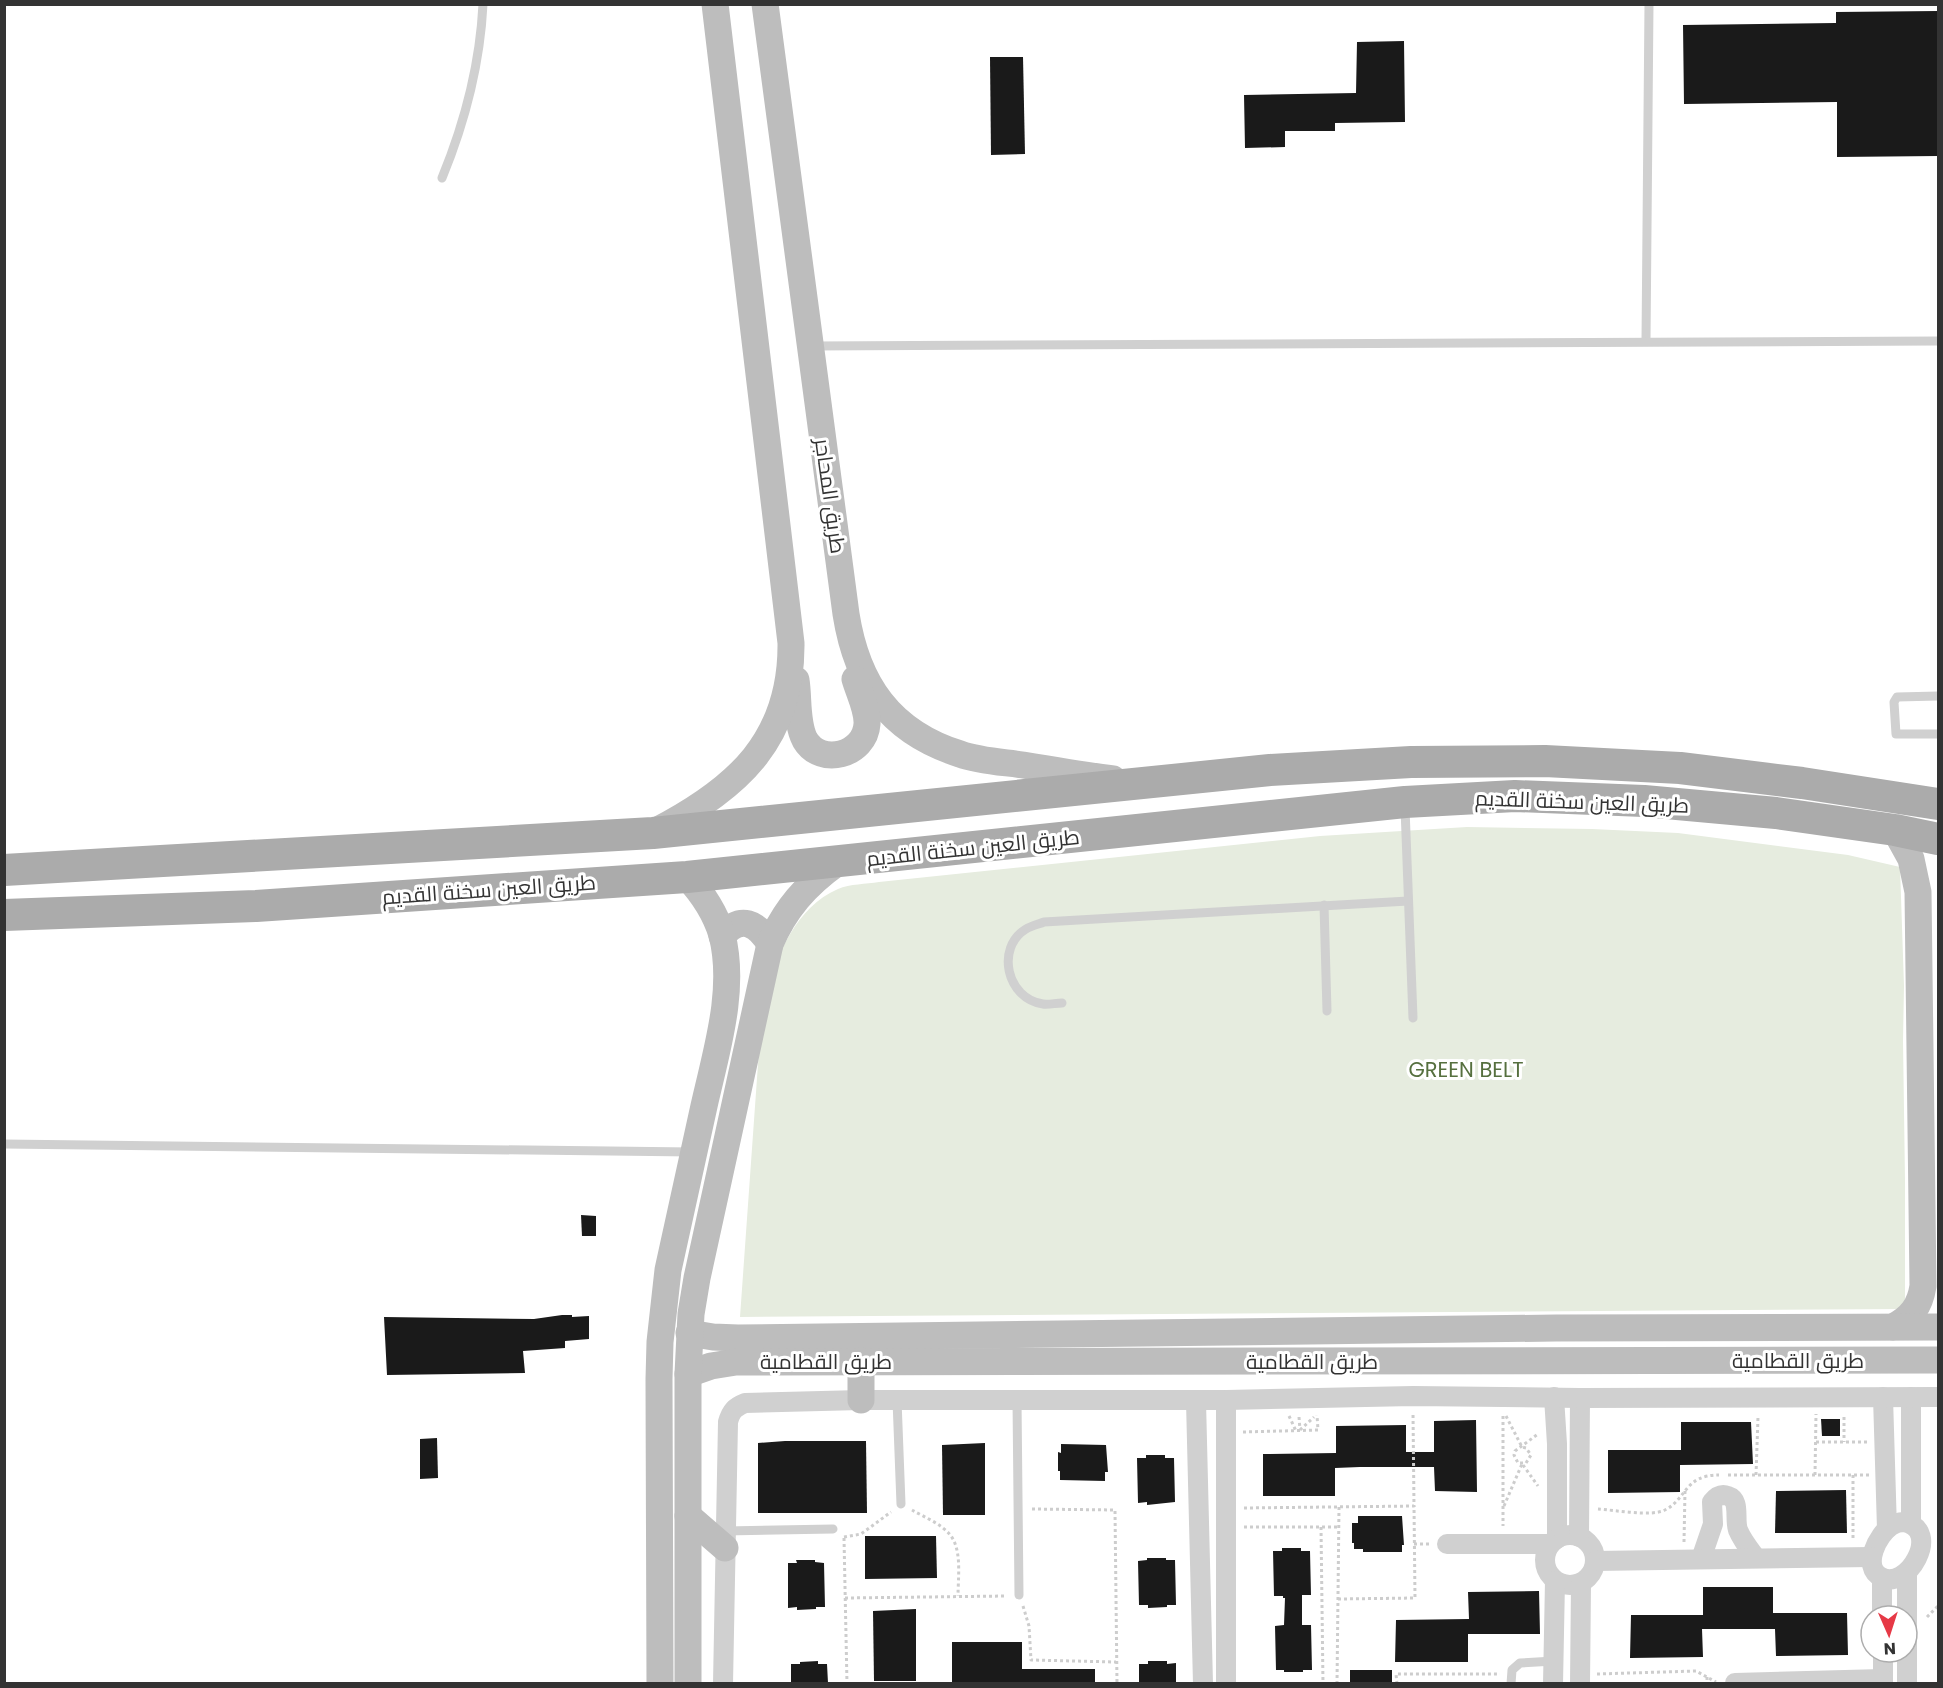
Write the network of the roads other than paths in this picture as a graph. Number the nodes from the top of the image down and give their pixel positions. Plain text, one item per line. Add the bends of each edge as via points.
1 (483, 4) edge
2 (715, 4) edge
3 (765, 4) edge
4 (1649, 4) edge
5 (441, 178) dead end
6 (1646, 341) junction
7 (1938, 341) edge
8 (809, 346) junction
9 (850, 642) junction
10 (791, 643) junction
11 (1938, 696) edge
12 (1938, 734) edge
13 (1141, 784) junction
14 (1405, 802) junction
15 (1938, 804) edge
16 (1895, 830) junction
17 (653, 832) junction
18 (1938, 839) edge
19 (837, 863) junction
20 (4, 870) edge
21 (687, 877) junction
22 (1408, 901) junction
23 (1324, 905) junction
24 (4, 915) edge
25 (722, 936) junction
26 (770, 944) junction
27 (1062, 1003) dead end
28 (1327, 1011) dead end
29 (1413, 1018) dead end
30 (4, 1144) edge
31 (694, 1152) junction
32 (1931, 1291) edge
33 (1893, 1327) junction
34 (1938, 1327) edge
35 (1556, 1328) junction
36 (689, 1333) junction
37 (1938, 1360) edge
38 (861, 1361) junction
39 (1556, 1362) junction
40 (688, 1374) junction
41 (1883, 1396) junction
42 (1554, 1397) junction
43 (1911, 1397) junction
44 (1938, 1397) edge
45 (1580, 1398) junction
46 (861, 1400) junction
47 (897, 1400) junction
48 (1017, 1401) junction
49 (1196, 1401) junction
50 (1226, 1401) junction
51 (901, 1504) road end
52 (688, 1516) junction
53 (1911, 1523) junction
54 (833, 1529) road end
55 (1887, 1529) junction
56 (1579, 1537) junction
57 (725, 1540) junction
58 (1553, 1542) junction
59 (1447, 1544) dead end
60 (1931, 1545) edge
61 (1862, 1557) junction
62 (1756, 1558) junction
63 (1693, 1560) junction
64 (1595, 1561) junction
65 (1907, 1572) junction
66 (1882, 1578) junction
67 (1555, 1581) junction
68 (1581, 1583) junction
69 (1019, 1595) road end
70 (1882, 1604) edge
71 (1554, 1661) junction
72 (1883, 1664) edge
73 (1511, 1679) edge
74 (1580, 1679) edge
75 (1883, 1681) edge
76 (660, 1683) edge
77 (688, 1683) edge
78 (723, 1683) edge
79 (1203, 1683) edge
80 (1226, 1683) edge
81 (1553, 1683) edge
82 (1736, 1683) edge
83 (1907, 1683) edge

1 - 5 lane via 473,83
2 - 10 street
3 - 8 street, طريق المحاجر
4 - 6 lane
6 - 7 lane
6 - 8 lane
8 - 9 street, طريق المحاجر
9 - 10 street via 867,723 858,745 837,756 815,750 802,732
9 - 13 street, طريق المحاجر via 859,668 890,713 935,745 962,755
10 - 17 street via 784,700 760,753 711,798
11 - 12 lane via 1897,697 1894,702 1896,734
13 - 15 main road, طريق العين سخنة القديم via 1270,770 1411,762 1545,761 1680,768
13 - 17 main road, طريق العين سخنة القديم
14 - 16 main road, طريق العين سخنة القديم via 1515,796 1644,801 1776,813
14 - 19 main road, طريق العين سخنة القديم
14 - 22 lane
16 - 18 main road, طريق العين سخنة القديم
16 - 32 street via 1911,859 1918,892
17 - 20 main road, طريق العين سخنة القديم
19 - 21 main road, طريق العين سخنة القديم
19 - 26 street via 790,906
21 - 24 main road, طريق العين سخنة القديم via 256,906
21 - 25 street via 714,914
22 - 23 lane
22 - 29 lane
23 - 27 lane via 1044,922 1026,929 1012,944 1007,962 1011,982 1024,997 1042,1004
23 - 28 lane
25 - 26 street via 728,928 747,923 764,934
25 - 31 street via 724,1004
26 - 36 street via 699,1266
30 - 31 lane
31 - 76 street via 668,1270 660,1342
32 - 33 street via 1908,1318
33 - 34 street, طريق القطامية
33 - 35 street, طريق القطامية
35 - 36 street, طريق القطامية via 732,1338
35 - 39 street
36 - 40 street
37 - 39 street, طريق القطامية
38 - 39 street, طريق القطامية
38 - 40 street, طريق القطامية via 736,1362
38 - 46 street
40 - 52 street
41 - 43 street
41 - 45 street
41 - 55 street
42 - 45 street
42 - 50 street
42 - 58 street via 1557,1444
43 - 44 street
43 - 53 street
45 - 56 street
46 - 47 street
46 - 57 street via 737,1406 728,1422
47 - 48 street
47 - 51 lane
48 - 49 street
48 - 69 lane
49 - 50 street
49 - 79 street
50 - 80 street
52 - 57 street
52 - 77 street
53 - 55 street via 1898,1522
53 - 60 street
54 - 57 lane
55 - 61 street
56 - 58 street via 1568,1535
56 - 64 street via 1592,1549
57 - 78 street
58 - 59 street
58 - 67 street via 1545,1564
60 - 65 street
61 - 62 street
61 - 66 street
62 - 63 street
62 - 63 street via 1739,1532 1736,1503 1724,1495 1716,1496 1712,1502 1713,1524
63 - 64 street
64 - 68 street
65 - 66 street via 1893,1580
65 - 83 street
66 - 70 street
67 - 68 street
67 - 71 street
68 - 74 street
71 - 73 lane via 1520,1662 1515,1665
71 - 81 street
72 - 75 street
75 - 82 street

